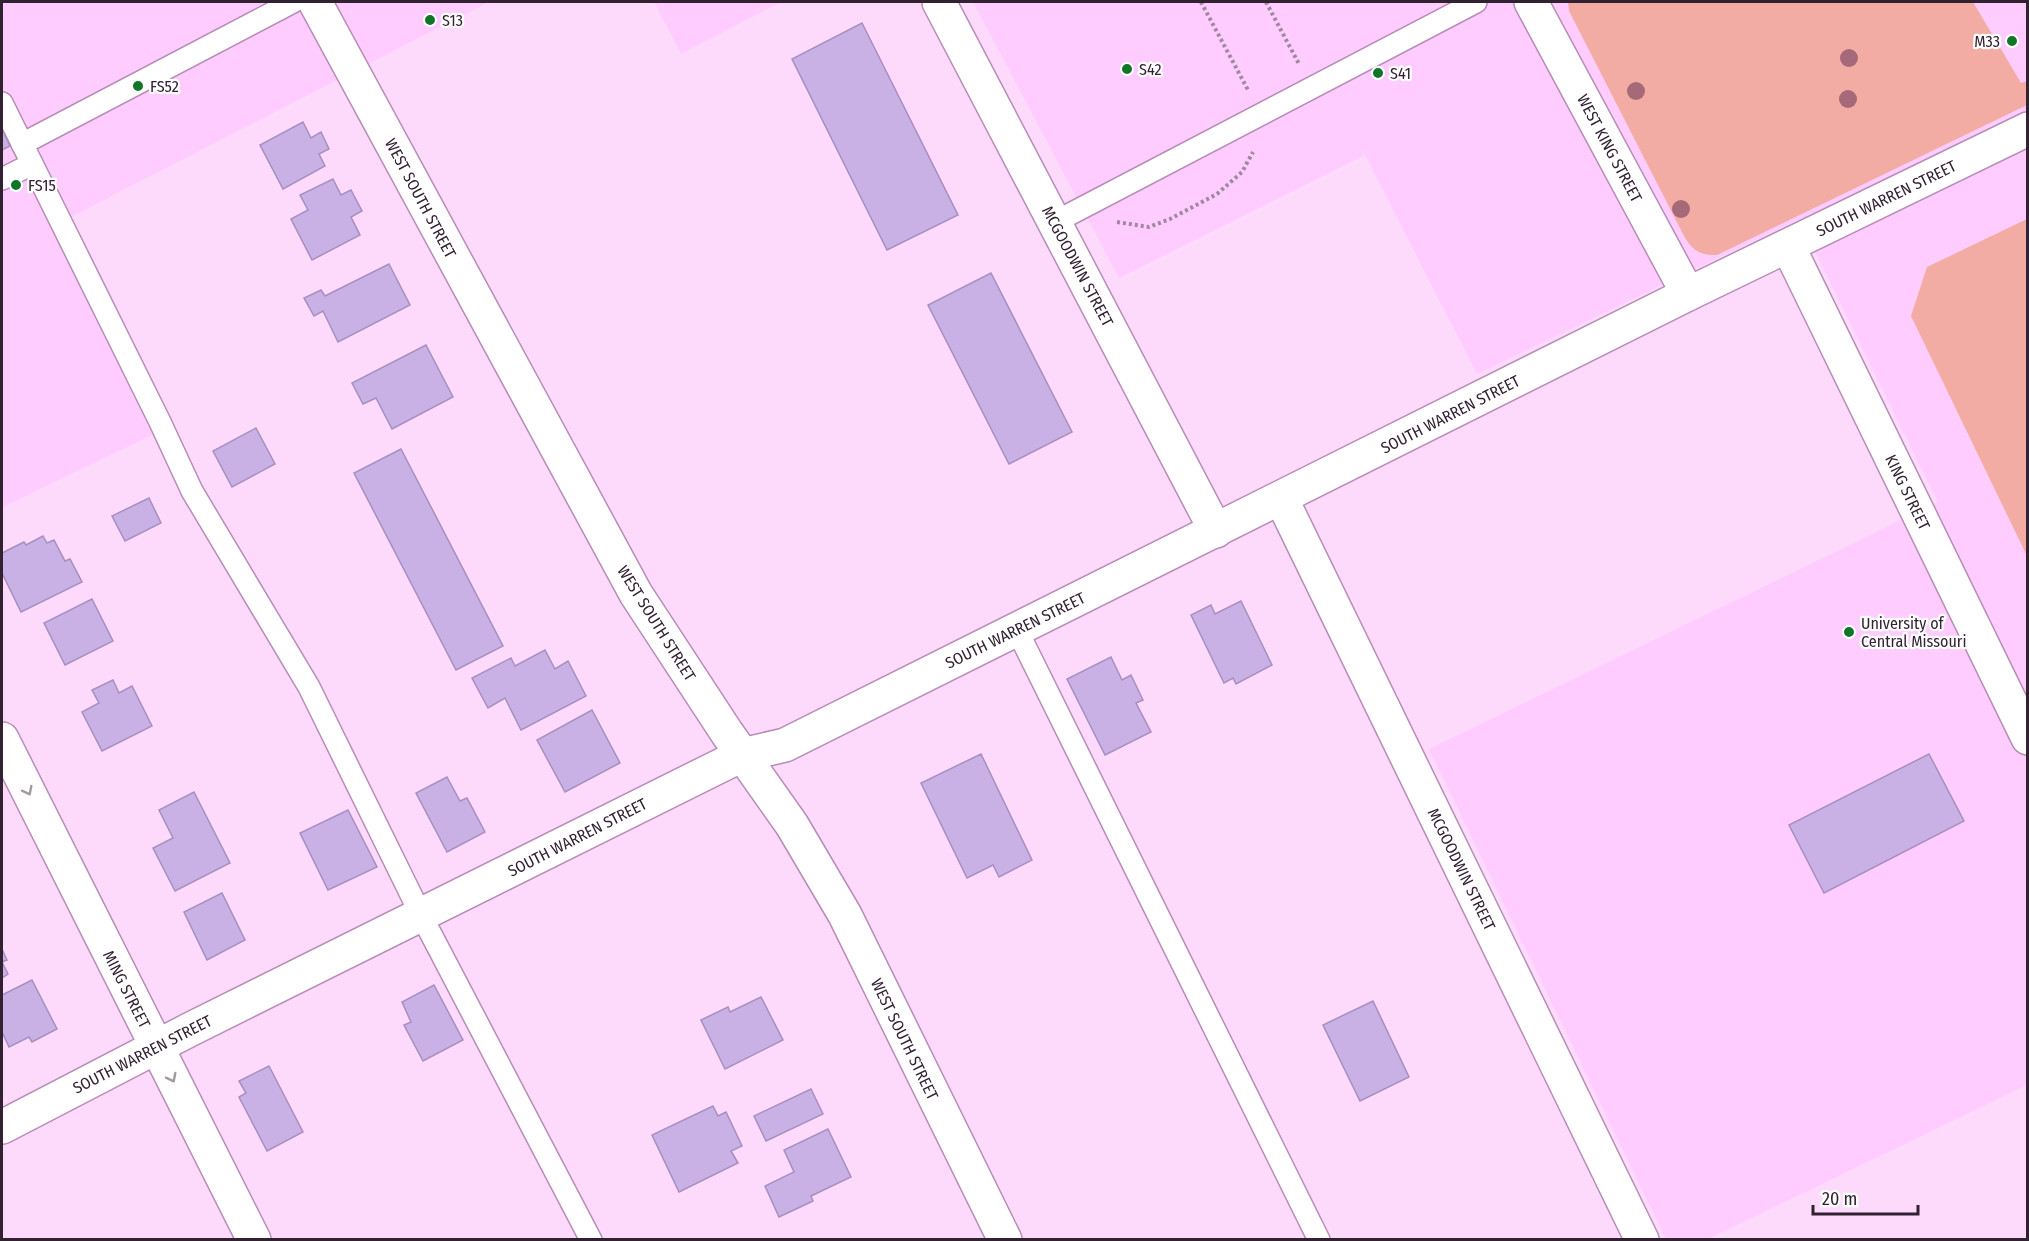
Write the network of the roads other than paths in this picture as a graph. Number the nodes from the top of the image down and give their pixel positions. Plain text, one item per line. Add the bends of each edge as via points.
1 (293, 2) edge
2 (315, 2) edge
3 (939, 2) edge
4 (1476, 2) edge
5 (1531, 2) edge
6 (2, 103) edge
7 (2028, 129) edge
8 (22, 144) junction
9 (32, 164) junction
10 (2, 179) edge
11 (1055, 222) junction
12 (1788, 246) junction
13 (1688, 294) junction
14 (1281, 498) junction
15 (1216, 531) junction
16 (1017, 628) junction
17 (2, 738) edge
18 (2028, 738) edge
19 (742, 755) junction
20 (421, 915) junction
21 (156, 1046) junction
22 (2, 1127) edge
23 (254, 1239) edge
24 (591, 1239) edge
25 (1005, 1239) edge
26 (1319, 1239) edge
27 (1642, 1239) edge

1 - 8 lane
2 - 19 street, WEST SOUTH STREET via 636,594
3 - 11 street, MCGOODWIN STREET
4 - 11 lane
5 - 13 street, WEST KING STREET
6 - 8 lane
7 - 12 street, SOUTH WARREN STREET
8 - 9 lane
9 - 10 lane
9 - 20 lane via 192,491 309,687
11 - 15 street, MCGOODWIN STREET
12 - 13 street, SOUTH WARREN STREET
12 - 18 street, KING STREET
13 - 14 street, SOUTH WARREN STREET
14 - 15 street, SOUTH WARREN STREET
14 - 27 street, MCGOODWIN STREET
15 - 16 street, SOUTH WARREN STREET
16 - 19 street, SOUTH WARREN STREET via 779,748
16 - 26 lane
17 -> 21 street, MING STREET
19 - 20 street, SOUTH WARREN STREET
19 - 25 street, WEST SOUTH STREET via 792,825 844,915
20 - 21 street, SOUTH WARREN STREET
20 - 24 lane
21 - 22 street, SOUTH WARREN STREET
21 -> 23 street, MING STREET

